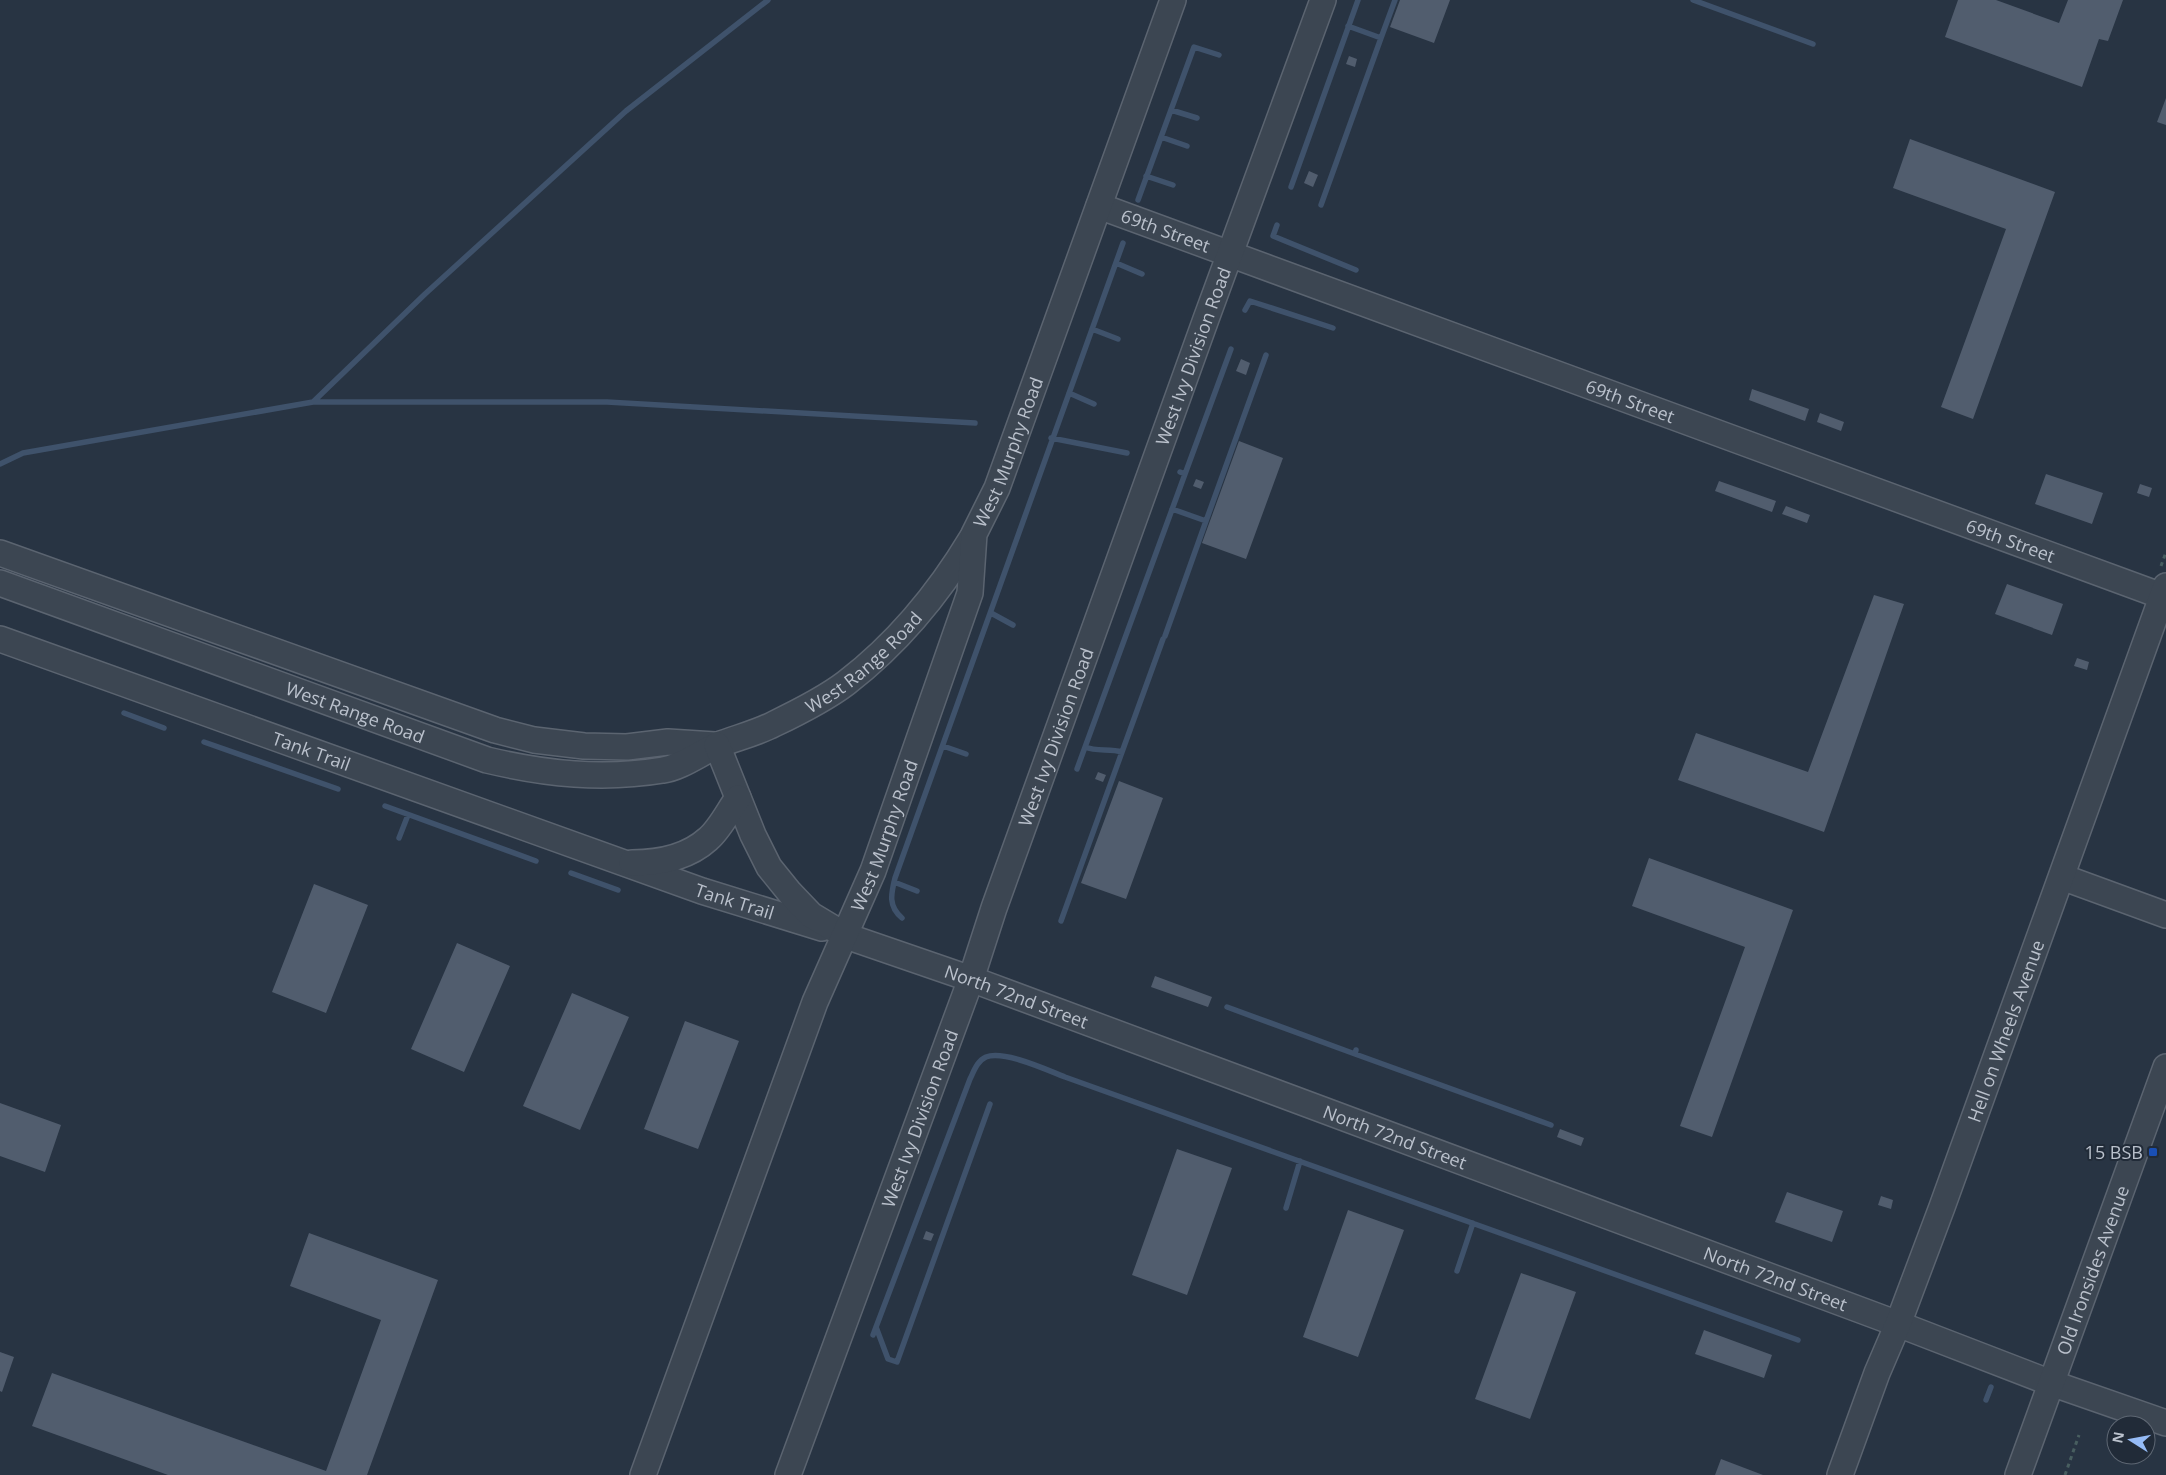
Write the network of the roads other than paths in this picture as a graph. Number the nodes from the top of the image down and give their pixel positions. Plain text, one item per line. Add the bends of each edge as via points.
1 (1173, 0) edge
2 (1323, 0) edge
3 (1099, 206) junction
4 (1229, 254) junction
5 (974, 534) junction
6 (0, 553) edge
7 (0, 583) edge
8 (2164, 591) edge
9 (0, 639) edge
10 (717, 745) junction
11 (738, 798) junction
12 (624, 864) junction
13 (2062, 877) junction
14 (2166, 915) edge
15 (846, 936) junction
16 (971, 979) junction
17 (2166, 1066) edge
18 (1898, 1324) junction
19 (2051, 1383) junction
20 (2166, 1423) edge
21 (643, 1475) edge
22 (788, 1475) edge
23 (1840, 1475) edge
24 (2018, 1475) edge

1 - 3 street, West Murphy Road
2 - 4 street, West Ivy Division Road
3 - 4 street, 69th Street
3 - 5 street, West Murphy Road via 997,488
4 - 8 street, 69th Street
4 - 16 street, West Ivy Division Road
5 - 10 street, West Range Road via 950,574 920,612 846,683 772,725
5 - 15 street, West Murphy Road via 970,593 873,871
6 - 10 street, West Range Road via 495,730 534,740 584,746 627,747 668,742
7 - 10 street, West Range Road via 488,760 573,775 618,775 666,770
8 - 13 street, Hell on Wheels Avenue
9 - 12 street, Tank Trail
10 - 11 street, North 72nd Street
11 - 12 street, Tank Trail via 709,839 679,857 655,863
11 - 15 street, North 72nd Street via 769,867 811,915
12 - 15 street, Tank Trail via 702,892
13 - 14 street
13 - 18 street, Hell on Wheels Avenue
15 - 16 street, North 72nd Street
15 - 21 street, West Murphy Road via 823,980
16 - 18 street, North 72nd Street
16 - 22 street, West Ivy Division Road
17 - 19 street, Old Ironsides Avenue
18 - 19 street, North 72nd Street
18 - 23 street, Hell on Wheels Avenue
19 - 20 street, North 72nd Street
19 - 24 street, Old Ironsides Avenue

